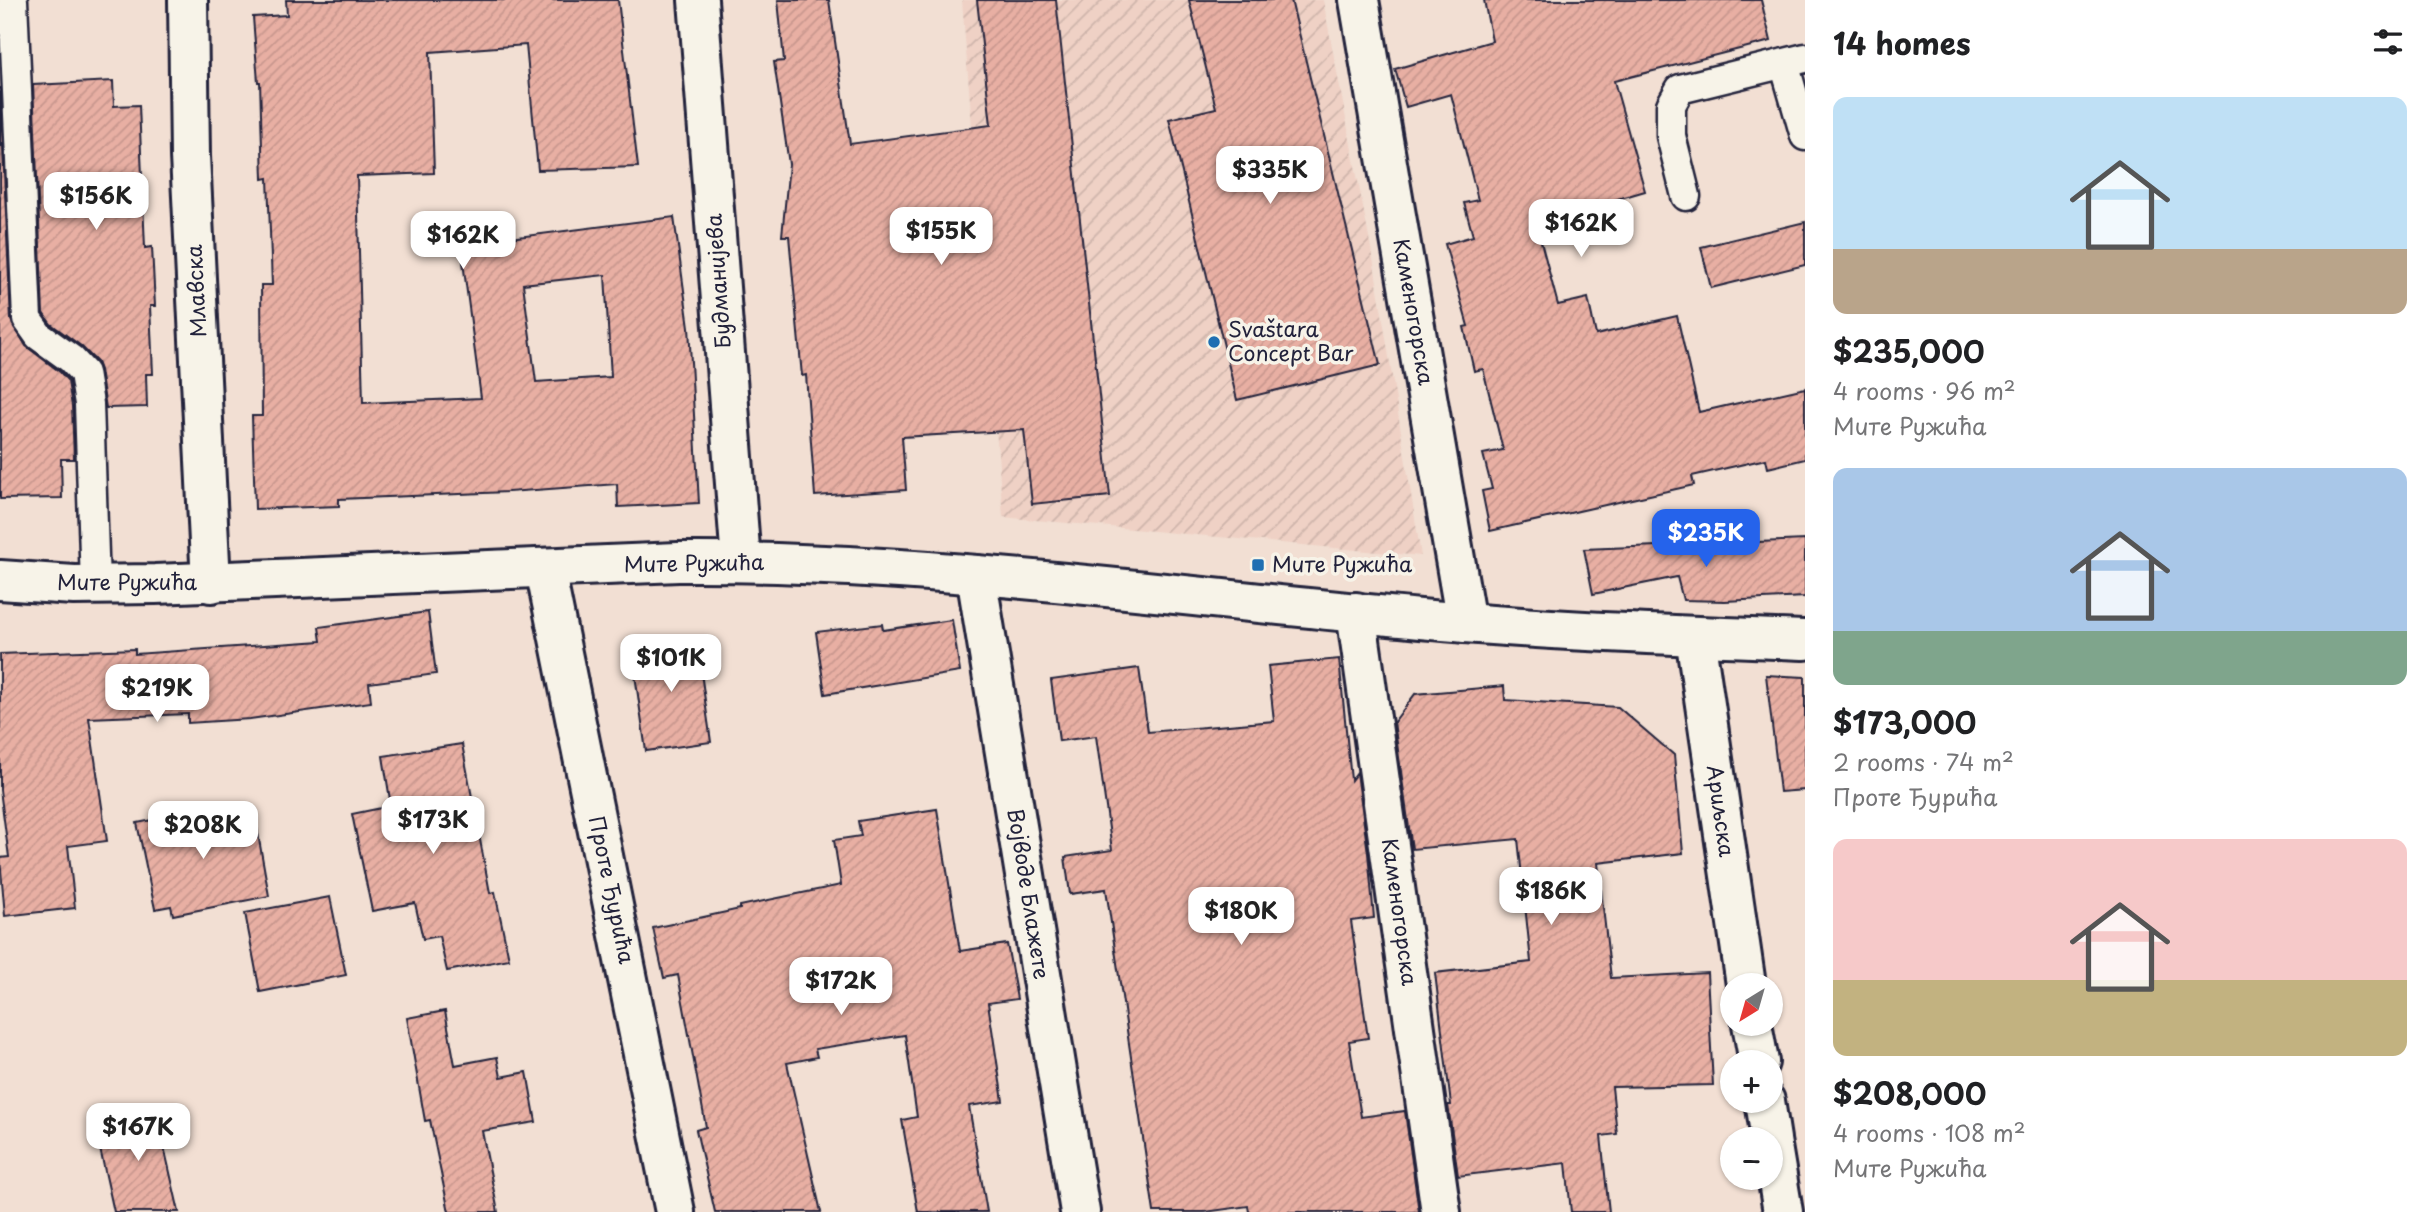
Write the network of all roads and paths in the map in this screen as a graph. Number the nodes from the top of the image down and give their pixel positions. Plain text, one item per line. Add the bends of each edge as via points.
1 (13, 0) edge
2 (188, 0) edge
3 (698, 0) edge
4 (1359, 0) edge
5 (1794, 60) edge
6 (1805, 136) edge
7 (1686, 196) dead end
8 (741, 562) junction
9 (545, 569) junction
10 (976, 575) junction
11 (0, 580) edge
12 (211, 583) junction
13 (95, 585) junction
14 (1356, 612) junction
15 (1466, 623) junction
16 (1695, 636) junction
17 (1805, 640) edge
18 (1744, 973) edge
19 (1779, 1190) edge
20 (675, 1212) edge
21 (1080, 1212) edge
22 (1441, 1212) edge
23 (1783, 1212) edge

1 - 13 lane via 27,319 39,337 85,373
2 - 12 street, Млавска via 190,156
3 - 8 street, Будманијева
4 - 15 street, Каменогорска
5 - 6 lane
5 - 7 lane via 1680,89 1671,105 1671,136
8 - 9 street, Мите Ружића
8 - 10 street, Мите Ружића
9 - 12 street, Мите Ружића
9 - 20 street, Проте Ђурића
10 - 14 street, Мите Ружића
10 - 21 street, Војводе Блажете
11 - 13 street, Мите Ружића
12 - 13 street, Мите Ружића
14 - 15 street, Мите Ружића
14 - 22 street, Каменогорска
15 - 16 street, Мите Ружића
16 - 17 street, Мите Ружића
16 - 18 street, Ариљска
19 - 23 street

